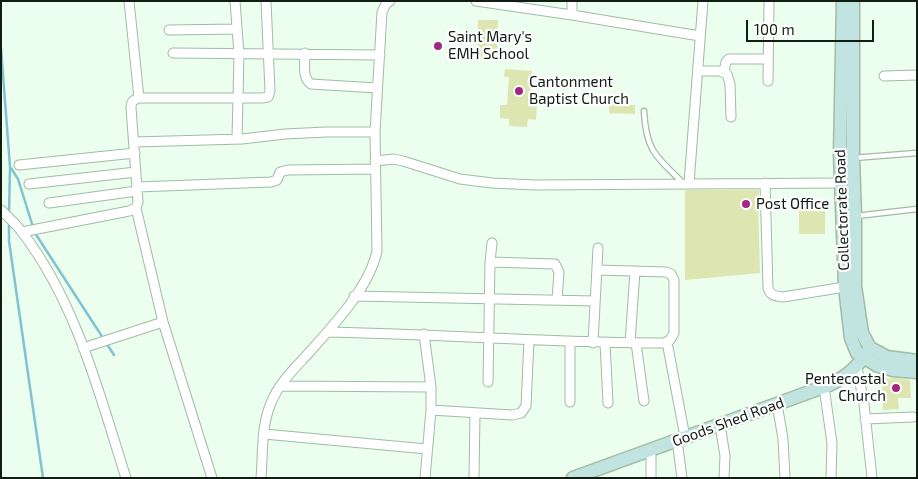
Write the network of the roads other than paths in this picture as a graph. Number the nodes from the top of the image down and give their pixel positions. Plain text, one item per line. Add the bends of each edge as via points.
1 (129, 1) edge
2 (235, 1) edge
3 (266, 1) edge
4 (476, 1) edge
5 (572, 1) edge
6 (703, 1) edge
7 (769, 1) edge
8 (843, 1) edge
9 (853, 1) edge
10 (384, 2) edge
11 (505, 3) edge
12 (572, 15) junction
13 (237, 29) junction
14 (169, 30) dead end
15 (700, 36) junction
16 (173, 53) dead end
17 (305, 53) junction
18 (239, 54) junction
19 (270, 54) junction
20 (380, 55) junction
21 (768, 59) junction
22 (698, 71) junction
23 (724, 72) junction
24 (917, 75) edge
25 (884, 76) dead end
26 (768, 81) dead end
27 (378, 88) junction
28 (238, 97) junction
29 (139, 98) junction
30 (644, 111) dead end
31 (731, 117) dead end
32 (375, 132) junction
33 (237, 139) junction
34 (134, 142) junction
35 (135, 153) junction
36 (917, 154) edge
37 (846, 158) junction
38 (19, 165) dead end
39 (375, 165) junction
40 (136, 172) junction
41 (686, 183) junction
42 (765, 183) junction
43 (841, 183) junction
44 (29, 184) dead end
45 (137, 189) junction
46 (49, 203) dead end
47 (136, 208) junction
48 (917, 209) edge
49 (3, 212) edge
50 (849, 216) junction
51 (25, 231) junction
52 (492, 243) dead end
53 (598, 248) dead end
54 (490, 262) junction
55 (598, 270) junction
56 (635, 271) junction
57 (845, 287) junction
58 (354, 296) junction
59 (490, 299) junction
60 (557, 300) junction
61 (596, 301) junction
62 (163, 322) junction
63 (328, 332) junction
64 (424, 334) junction
65 (490, 339) junction
66 (529, 340) junction
67 (570, 342) junction
68 (667, 342) junction
69 (593, 343) junction
70 (605, 343) junction
71 (633, 343) junction
72 (83, 348) junction
73 (863, 357) junction
74 (917, 361) edge
75 (917, 372) edge
76 (488, 382) dead end
77 (281, 386) junction
78 (431, 387) junction
79 (824, 387) junction
80 (644, 401) dead end
81 (570, 402) dead end
82 (608, 403) dead end
83 (776, 404) junction
84 (431, 410) junction
85 (475, 413) junction
86 (913, 417) dead end
87 (865, 419) junction
88 (720, 425) junction
89 (264, 434) junction
90 (681, 439) junction
91 (428, 449) junction
92 (651, 449) junction
93 (600, 473) edge
94 (126, 478) edge
95 (212, 478) edge
96 (261, 478) edge
97 (425, 478) edge
98 (474, 478) edge
99 (573, 478) edge
100 (651, 478) edge
101 (682, 478) edge
102 (724, 478) edge
103 (785, 478) edge
104 (831, 478) edge
105 (872, 478) edge

1 - 29 street
2 - 13 street
3 - 19 street
4 - 11 street
5 - 12 street
6 - 15 street
7 - 21 street
8 - 37 street, Collectorate Road
9 - 37 street, Collectorate Road
10 - 20 street
11 - 12 street
12 - 15 street
13 - 14 street
13 - 18 street
15 - 22 street
16 - 18 street
17 - 19 street
17 - 20 street
17 - 27 street via 305,76 311,84
18 - 19 street
18 - 28 street
19 - 28 street via 269,94 262,98
20 - 27 street
21 - 23 street via 729,59
21 - 26 street
22 - 23 street
22 - 41 street
23 - 31 street via 730,84
24 - 25 street
27 - 32 street
28 - 29 street
28 - 33 street
29 - 34 street via 131,105
30 - 41 lane via 645,131 651,149
32 - 33 street via 285,134
32 - 39 street
33 - 34 street
34 - 35 street
35 - 38 street
35 - 40 street
36 - 37 lane
37 - 43 street, Collectorate Road
37 - 50 street, Collectorate Road
39 - 41 street via 394,159 460,179 492,183
39 - 45 street via 288,170 280,172 277,180 271,182
39 - 58 street via 377,251 365,282
40 - 44 street
40 - 45 street
41 - 42 street
42 - 43 street
42 - 57 street via 769,292 783,297
43 - 50 street, Collectorate Road
45 - 46 street
45 - 47 street
47 - 51 street
47 - 62 street
48 - 50 lane
49 - 51 street
50 - 57 street, Collectorate Road
50 - 73 street, Collectorate Road
51 - 72 street via 64,300
52 - 54 street
53 - 55 street
54 - 59 street
54 - 60 street via 555,264 558,272
55 - 56 street
55 - 61 street
56 - 68 street via 666,272 673,277 674,333
56 - 71 street
57 - 73 street, Collectorate Road via 851,338
58 - 59 street
58 - 63 street
59 - 60 street
59 - 65 street
60 - 61 street
61 - 69 street
62 - 72 street
62 - 95 street
63 - 64 street
63 - 77 street
64 - 65 street
64 - 78 street
65 - 66 street
65 - 76 street
66 - 67 street
66 - 85 street via 524,410 512,415
67 - 69 street
67 - 81 street
68 - 71 street
68 - 90 street
69 - 70 street
70 - 71 street
70 - 82 street
71 - 80 street
72 - 94 street
73 - 74 street
73 - 75 street via 878,366
73 - 79 street, Goods Shed Road via 846,376
73 - 87 street
77 - 78 street
77 - 89 street via 271,401
78 - 84 street
79 - 83 street, Goods Shed Road
79 - 104 street via 832,443
83 - 88 street, Goods Shed Road
83 - 103 street via 783,439
84 - 85 street
84 - 91 street
85 - 98 street
86 - 87 street
87 - 105 street
88 - 90 street, Goods Shed Road
88 - 102 street via 725,456
89 - 91 street
89 - 96 street
90 - 92 street, Goods Shed Road
90 - 101 street
91 - 97 street
92 - 93 street, Goods Shed Road
92 - 100 street
93 - 99 street, Goods Shed Road

